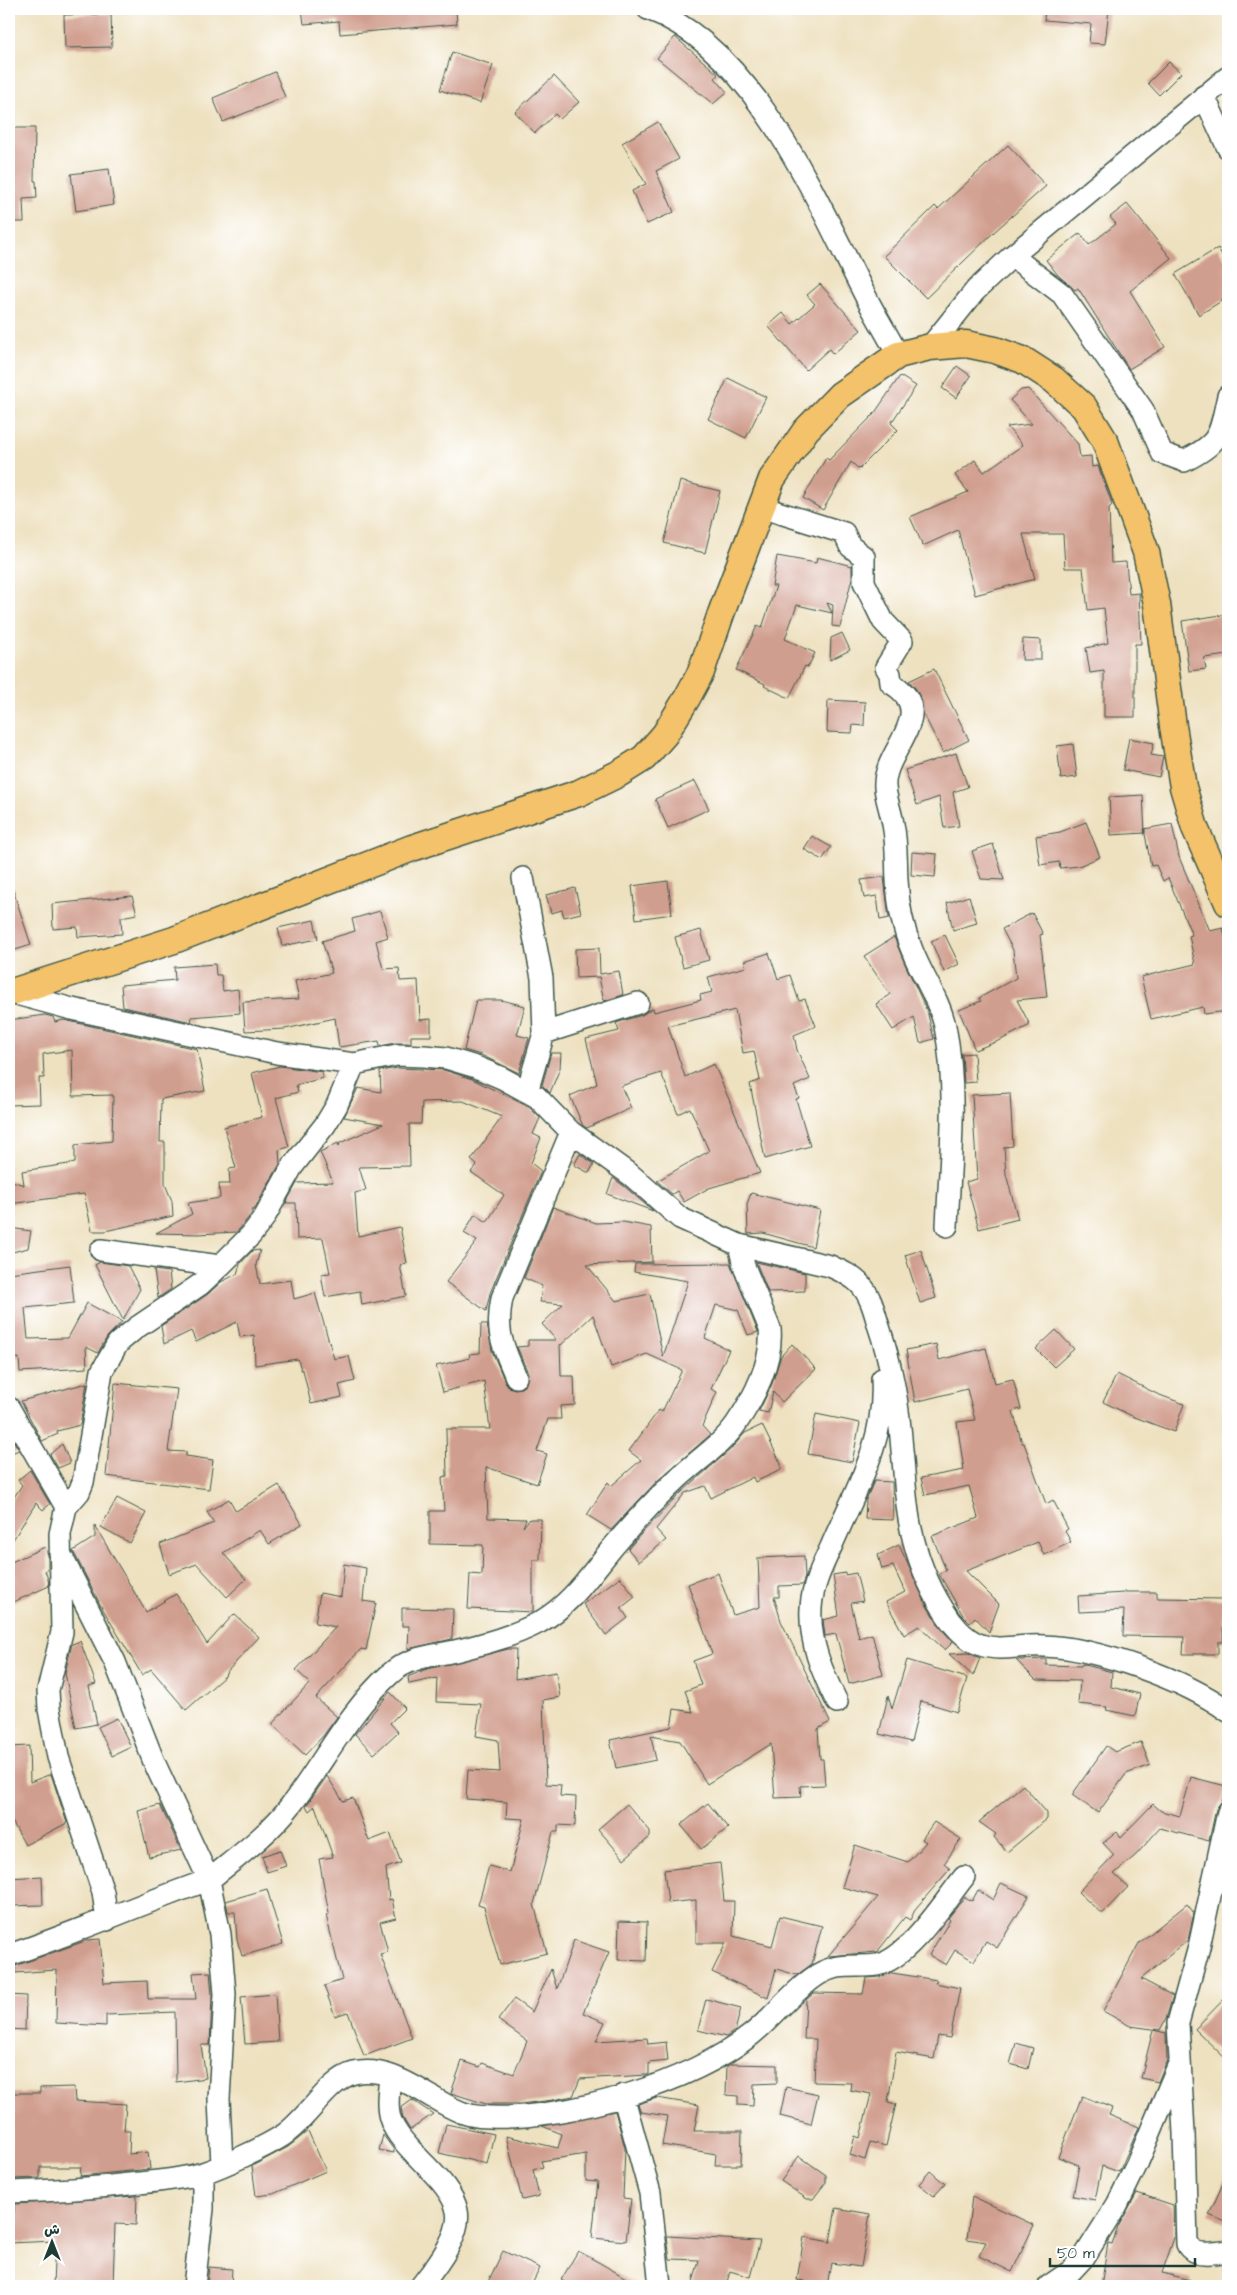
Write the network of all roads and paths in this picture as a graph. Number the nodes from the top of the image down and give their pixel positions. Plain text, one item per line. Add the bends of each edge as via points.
1 (648, 9) edge
2 (1228, 77) edge
3 (1204, 96) junction
4 (1228, 148) edge
5 (1012, 256) junction
6 (930, 348) junction
7 (898, 355) junction
8 (1228, 396) edge
9 (761, 507) junction
10 (523, 878) dead end
11 (1228, 903) edge
12 (9, 993) edge
13 (638, 1003) dead end
14 (544, 1033) junction
15 (354, 1064) junction
16 (527, 1092) junction
17 (571, 1132) junction
18 (947, 1226) dead end
19 (739, 1245) junction
20 (101, 1250) dead end
21 (220, 1266) junction
22 (883, 1339) junction
23 (516, 1377) dead end
24 (9, 1408) edge
25 (66, 1507) junction
26 (60, 1553) junction
27 (837, 1702) dead end
28 (1228, 1711) edge
29 (1228, 1812) edge
30 (964, 1877) dead end
31 (209, 1880) junction
32 (107, 1920) junction
33 (9, 1955) edge
34 (1180, 2063) junction
35 (390, 2076) junction
36 (623, 2095) junction
37 (212, 2169) junction
38 (9, 2192) edge
39 (1228, 2251) edge
40 (194, 2286) edge
41 (421, 2286) edge
42 (660, 2286) edge
43 (1049, 2286) edge

1 - 7 street via 694,33 727,66 773,122 801,168
2 - 3 street
3 - 4 street
3 - 5 street
5 - 6 street via 975,291
5 - 8 street via 1062,294 1143,410 1162,453 1184,461 1201,453 1218,437
6 - 7 main road
6 - 11 main road via 966,344 1022,360 1054,380 1084,408 1105,441 1127,496 1152,578 1184,787 1195,828
7 - 9 main road via 840,395 806,430 772,479
9 - 12 main road via 701,672 665,734 644,758 579,793 412,848 174,940
9 - 18 street via 844,533 850,546 864,557 864,582 883,621 902,641 886,667 891,683 901,689 909,704 909,727 884,785 897,847 897,881 905,933 940,1011 949,1051 952,1130
10 - 14 street via 542,978
12 - 15 street via 213,1041
13 - 14 street
14 - 16 street
15 - 16 street via 397,1055 446,1058 502,1078
15 - 21 street via 325,1125 292,1167 264,1218
16 - 17 street via 537,1097
17 - 19 street via 632,1176 680,1218
17 - 23 street via 500,1307 499,1333
19 - 22 street via 844,1272 860,1285 870,1300
19 - 31 street via 771,1339 755,1389 734,1426 619,1540 562,1608 519,1632 414,1660 390,1674 332,1743 290,1807
20 - 21 street
21 - 25 street via 201,1284 136,1328 113,1350 102,1371 83,1482
22 - 27 street via 883,1405 878,1437 819,1573 811,1606 820,1669
22 - 28 street via 894,1384 911,1530 931,1587 959,1630 979,1644 992,1647 1045,1646 1075,1649 1114,1659 1190,1688
24 - 25 street
25 - 26 street
26 - 31 street via 115,1662 154,1762
26 - 32 street via 62,1632 48,1690 49,1709 58,1757 102,1892
29 - 34 street via 1199,1947 1178,2023
30 - 36 street via 920,1933 887,1962 842,1965 819,1974 793,1993 749,2037 683,2074
31 - 32 street
31 - 37 street via 220,1934 225,1994
32 - 33 street
34 - 39 street via 1187,2244 1194,2251
34 - 43 street via 1117,2206 1084,2257
35 - 36 street via 454,2110 489,2118 545,2114
35 - 37 street via 364,2071 342,2077 298,2124 282,2136
35 - 41 street via 389,2118 394,2129 451,2196 458,2212 442,2259
36 - 42 street via 650,2193
37 - 38 street via 167,2180 107,2187
37 - 40 street via 202,2209

